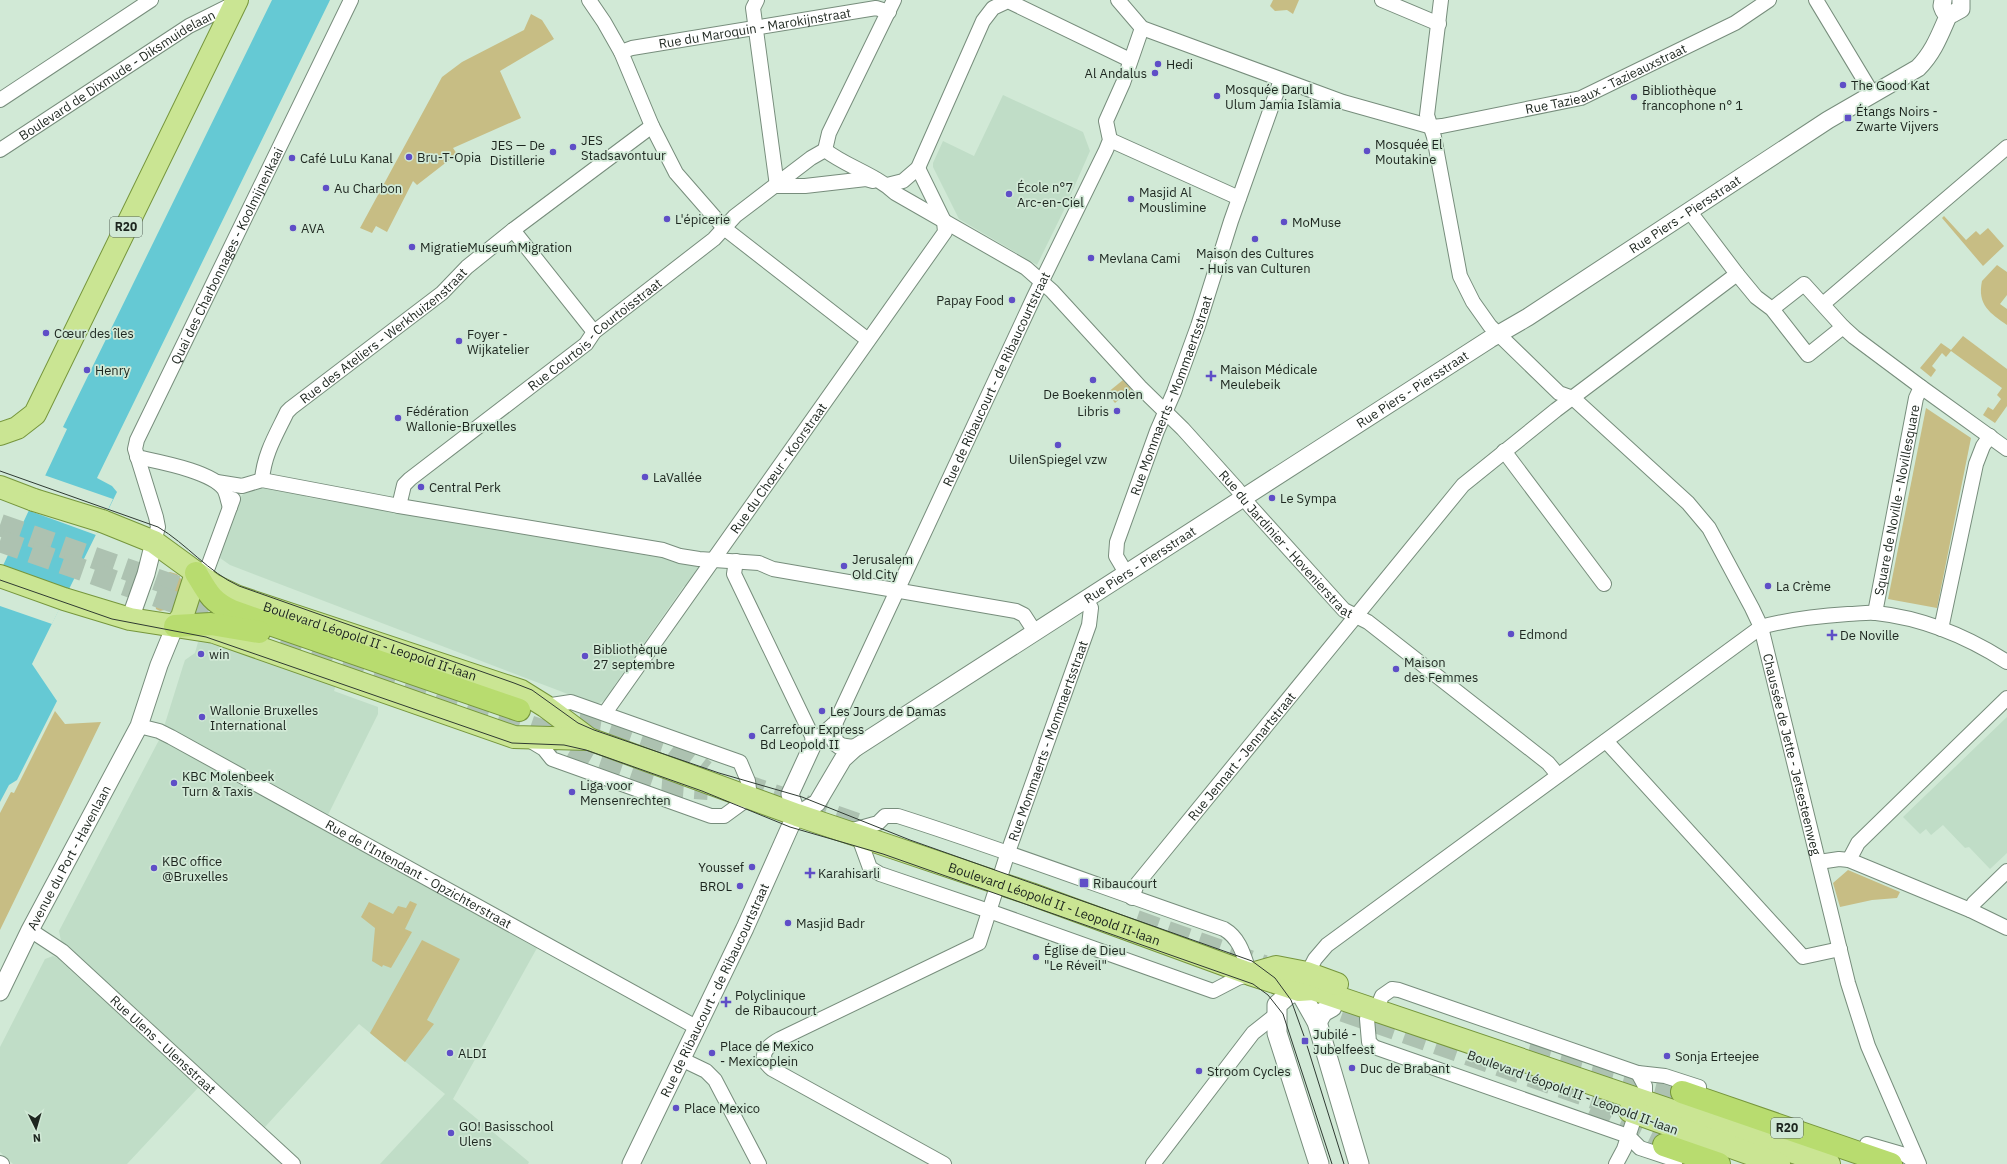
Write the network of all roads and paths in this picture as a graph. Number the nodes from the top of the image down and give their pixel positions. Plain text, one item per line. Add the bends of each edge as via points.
1 (151, 0) edge
2 (351, 0) edge
3 (589, 0) edge
4 (757, 0) edge
5 (1382, 0) edge
6 (1442, 0) edge
7 (1769, 0) edge
8 (1816, 0) edge
9 (1964, 1) edge
10 (236, 2) edge
11 (1122, 2) edge
12 (891, 6) edge
13 (1946, 7) edge
14 (1439, 24) junction
15 (757, 27) junction
16 (1142, 28) junction
17 (621, 52) junction
18 (1130, 60) junction
19 (1281, 80) junction
20 (1872, 93) junction
21 (0, 100) edge
22 (652, 126) junction
23 (1432, 127) junction
24 (1110, 140) junction
25 (2007, 147) edge
26 (0, 150) edge
27 (826, 150) junction
28 (918, 168) junction
29 (887, 185) junction
30 (777, 186) junction
31 (1239, 198) junction
32 (1690, 212) junction
33 (944, 222) junction
34 (724, 228) junction
35 (513, 230) junction
36 (1737, 274) junction
37 (1042, 282) junction
38 (1823, 304) junction
39 (1772, 309) junction
40 (1843, 326) junction
41 (594, 332) junction
42 (1499, 334) junction
43 (868, 340) junction
44 (1921, 387) junction
45 (1573, 398) junction
46 (1165, 411) junction
47 (0, 433) edge
48 (1990, 436) junction
49 (2007, 449) edge
50 (1504, 452) junction
51 (137, 457) junction
52 (262, 480) junction
53 (217, 482) junction
54 (242, 486) junction
55 (0, 487) edge
56 (1244, 498) junction
57 (399, 506) junction
58 (230, 507) junction
59 (154, 542) junction
60 (714, 559) junction
61 (736, 561) junction
62 (196, 573) junction
63 (1126, 573) junction
64 (0, 576) edge
65 (1604, 584) dead end
66 (897, 590) junction
67 (1085, 599) junction
68 (1875, 613) junction
69 (1356, 616) junction
70 (130, 619) junction
71 (175, 626) junction
72 (1761, 627) junction
73 (1941, 629) junction
74 (1035, 632) junction
75 (2007, 662) edge
76 (2007, 698) edge
77 (545, 706) junction
78 (605, 713) junction
79 (519, 723) junction
80 (139, 726) junction
81 (834, 726) junction
82 (589, 739) junction
83 (1606, 741) junction
84 (813, 744) junction
85 (855, 748) junction
86 (1558, 775) junction
87 (750, 797) junction
88 (797, 815) junction
89 (853, 833) junction
90 (1008, 852) junction
91 (1849, 860) junction
92 (1819, 862) junction
93 (2007, 871) edge
94 (999, 883) junction
95 (1132, 898) junction
96 (1970, 910) junction
97 (989, 911) junction
98 (2007, 928) edge
99 (30, 930) junction
100 (1840, 949) junction
101 (1257, 976) junction
102 (1303, 981) junction
103 (0, 992) edge
104 (1332, 1007) junction
105 (1277, 1010) junction
106 (1380, 1012) junction
107 (1317, 1022) junction
108 (696, 1027) junction
109 (686, 1062) junction
110 (1638, 1074) junction
111 (1682, 1092) tunnel mouth
112 (1641, 1107) junction
113 (1628, 1136) junction
114 (1664, 1145) tunnel mouth
115 (293, 1164) edge
116 (631, 1164) edge
117 (759, 1164) edge
118 (944, 1164) edge
119 (1153, 1164) edge
120 (1319, 1164) edge
121 (1359, 1164) edge
122 (1616, 1164) edge
123 (1686, 1164) edge
124 (1719, 1164) edge
125 (1779, 1164) edge
126 (1829, 1164) edge
127 (1891, 1164) edge
128 (1918, 1164) edge

1 - 21 street
2 - 51 street, Quai des Charbonnages - Koolmijnenkaai via 137,440
3 - 17 street
4 - 15 street via 753,8
5 - 14 street
6 - 14 street, Chaussée de Jette - Jetsesteenweg
7 - 23 street, Rue Tazieaux - Tazieauxstraat via 1735,22 1581,98
8 - 20 street
9 - 13 street via 1959,12
10 - 26 street, Boulevard de Dixmude - Diksmuidelaan via 189,26
10 - 47 main road, R20 via 35,414 17,428
11 - 16 street
12 - 15 street, Rue du Maroquin - Marokijnstraat
12 - 27 street via 829,133
13 - 20 street, Rue Piers - Piersstraat via 1936,45 1928,58 1918,68
14 - 23 street, Chaussée de Jette - Jetsesteenweg via 1427,115
15 - 17 street, Rue du Maroquin - Marokijnstraat
15 - 30 street
16 - 18 street
16 - 19 street
17 - 22 street
18 - 24 street via 1106,121
18 - 28 street via 1008,1 993,8 983,21
19 - 23 street via 1343,102
19 - 31 street, Rue Mommaerts - Mommaertsstraat
20 - 32 street, Rue Piers - Piersstraat
22 - 34 street via 676,173
22 - 35 street, Rue des Ateliers - Werkhuizenstraat
23 - 42 street, Chaussée de Jette - Jetsesteenweg via 1460,276 1473,302
24 - 31 street
24 - 37 street, Rue de Ribaucourt - de Ribaucourtstraat
25 - 38 street
27 - 29 street via 837,159
27 - 30 street, Rue Courtois - Courtoisstraat via 811,158
28 - 29 street via 903,181
28 - 33 street
29 - 30 street via 866,179 805,186
29 - 33 street, Rue du Jardinier - Hovenierstraat via 895,193
30 - 34 street, Rue Courtois - Courtoisstraat via 735,216
31 - 46 street, Rue Mommaerts - Mommaertsstraat via 1198,326
32 - 36 street
32 - 42 street, Rue Piers - Piersstraat
33 - 37 street, Rue du Jardinier - Hovenierstraat via 1026,268
33 - 43 street, Rue du Chœur - Koorstraat via 945,232
34 - 41 street, Rue Courtois - Courtoisstraat via 714,239
34 - 43 street
35 - 41 street
35 - 52 street, Rue des Ateliers - Werkhuizenstraat via 468,267 442,293 287,412 264,459
36 - 39 street via 1756,297
36 - 45 street, Rue Jennart - Jennartstraat
37 - 46 street, Rue du Jardinier - Hovenierstraat
37 - 66 street, Rue de Ribaucourt - de Ribaucourtstraat
38 - 39 street via 1804,284
38 - 40 street
39 - 40 street via 1808,354
40 - 44 street
41 - 57 street, Rue Courtois - Courtoisstraat via 586,344 404,485
42 - 45 street, Chaussée de Jette - Jetsesteenweg via 1559,393
42 - 56 street, Rue Piers - Piersstraat
43 - 60 street, Rue du Chœur - Koorstraat
44 - 48 street
44 - 68 street, Square de Noville - Novillesquare via 1916,398
45 - 50 street, Rue Jennart - Jennartstraat
45 - 72 street, Chaussée de Jette - Jetsesteenweg via 1688,503 1710,528
46 - 56 street, Rue du Jardinier - Hovenierstraat
46 - 63 street, Rue Mommaerts - Mommaertsstraat via 1117,542 1116,556
48 - 49 street
48 - 73 street via 1976,464
50 - 65 street
50 - 69 street, Rue Jennart - Jennartstraat via 1463,485
51 - 53 street via 184,467
51 - 59 street, Quai des Charbonnages - Koolmijnenkaai via 156,517 158,527
52 - 54 street
52 - 57 street
53 - 54 street
53 - 58 street via 224,490
54 - 58 street
55 - 59 main road, Boulevard Léopold II - Leopold II-laan, bridge via 102,521
56 - 63 street, Rue Piers - Piersstraat
56 - 69 street, Rue du Jardinier - Hovenierstraat via 1344,610
57 - 60 street via 663,550 686,557
58 - 62 street via 208,568
59 - 62 main road, Boulevard Léopold II - Leopold II-laan
59 - 70 street
60 - 61 street
60 - 78 street, Rue du Chœur - Koorstraat
61 - 66 street via 759,563 773,569
61 - 84 street via 734,574 812,736
62 - 71 main road via 182,617
62 - 77 main road, Boulevard Léopold II - Leopold II-laan via 238,597 520,692
62 - 79 highway via 217,604 232,611
63 - 67 street, Rue Piers - Piersstraat
64 - 70 main road, Boulevard Léopold II - Leopold II-laan
66 - 74 street via 1016,611 1024,615
66 - 81 street, Rue de Ribaucourt - de Ribaucourtstraat
67 - 74 street, Rue Piers - Piersstraat
67 - 90 street, Rue Mommaerts - Mommaertsstraat via 1091,608 1089,625
68 - 72 street via 1824,616
68 - 73 street
69 - 86 street, Rue du Jardinier - Hovenierstraat via 1368,622 1548,763
69 - 95 street, Rue Jennart - Jennartstraat via 1137,884
70 - 71 main road, Boulevard Léopold II - Leopold II-laan
71 - 79 highway via 211,624 256,630
71 - 79 main road, Boulevard Léopold II - Leopold II-laan via 209,631 499,732
71 - 80 street, Avenue du Port - Havenlaan
72 - 83 street
72 - 92 street, Chaussée de Jette - Jetsesteenweg
73 - 75 street via 1973,642
74 - 85 street, Rue Piers - Piersstraat
76 - 91 street via 1858,842
77 - 78 street via 571,702
77 - 82 main road, Boulevard Léopold II - Leopold II-laan
78 - 87 street via 740,762 748,780
79 - 82 main road, Boulevard Léopold II - Leopold II-laan
79 - 87 street, Boulevard Léopold II - Leopold II-laan via 552,759 711,816 724,816
80 - 99 street, Avenue du Port - Havenlaan
80 - 108 street, Rue de l'Intendant - Opzichterstraat via 171,737
81 - 84 street, Rue de Ribaucourt - de Ribaucourtstraat
81 - 85 street via 834,739 837,744 841,747
82 - 87 main road, Boulevard Léopold II - Leopold II-laan
83 - 86 street
83 - 100 street via 1803,957
84 - 88 street, Rue de Ribaucourt - de Ribaucourtstraat via 790,794
85 - 88 street, Rue de Ribaucourt - de Ribaucourtstraat via 843,759 817,803
86 - 102 street via 1328,944 1315,959
87 - 88 main road, Boulevard Léopold II - Leopold II-laan
88 - 89 main road, Boulevard Léopold II - Leopold II-laan
88 - 108 street, Rue de Ribaucourt - de Ribaucourtstraat
89 - 90 street via 878,823 886,816 898,816
89 - 94 main road, Boulevard Léopold II - Leopold II-laan
89 - 97 street via 870,868 880,874
90 - 94 street, Rue Mommaerts - Mommaertsstraat
90 - 95 street
91 - 92 street
91 - 96 street
92 - 100 street, Chaussée de Jette - Jetsesteenweg
93 - 96 street
94 - 97 street, Rue Mommaerts - Mommaertsstraat
94 - 101 main road, Boulevard Léopold II - Leopold II-laan
95 - 101 street via 1224,929 1240,944
96 - 98 street
97 - 101 street via 1213,991
97 - 118 street, Rue Mommaerts - Mommaertsstraat via 979,943 766,1048 765,1059 772,1069
99 - 103 street, Avenue du Port - Havenlaan
99 - 115 street, Rue Ulens - Ulensstraat via 62,951
100 - 128 street, Chaussée de Jette - Jetsesteenweg via 1868,1046
101 - 102 main road, Boulevard Léopold II - Leopold II-laan
101 - 105 main road
102 - 104 main road, Boulevard Léopold II - Leopold II-laan via 1316,1001
102 - 105 main road
102 - 106 main road, Boulevard Léopold II - Leopold II-laan via 1313,989
102 - 107 main road
104 - 106 main road, Boulevard Léopold II - Leopold II-laan
104 - 107 main road via 1323,1012
105 - 119 street via 1253,1033
105 - 120 main road via 1277,1033
106 - 110 street via 1382,996 1392,989 1399,990
106 - 112 main road, Boulevard Léopold II - Leopold II-laan
106 - 113 street, Boulevard Léopold II - Leopold II-laan via 1369,1042 1374,1047
107 - 121 main road
108 - 109 street, Rue de Ribaucourt - de Ribaucourtstraat
109 - 116 street, Rue de Ribaucourt - de Ribaucourtstraat
109 - 117 street via 706,1071 715,1080
110 - 112 street, Boulevard Léopold II - Leopold II-laan via 1645,1086
110 - 128 street via 1665,1076 1879,1149 1905,1155
111 - 127 highway, R20
112 - 113 street
112 - 125 main road, Boulevard Léopold II - Leopold II-laan
112 - 126 main road, Boulevard Léopold II - Leopold II-laan
113 - 122 street
113 - 123 street, Boulevard Léopold II - Leopold II-laan via 1640,1148
114 - 124 highway

